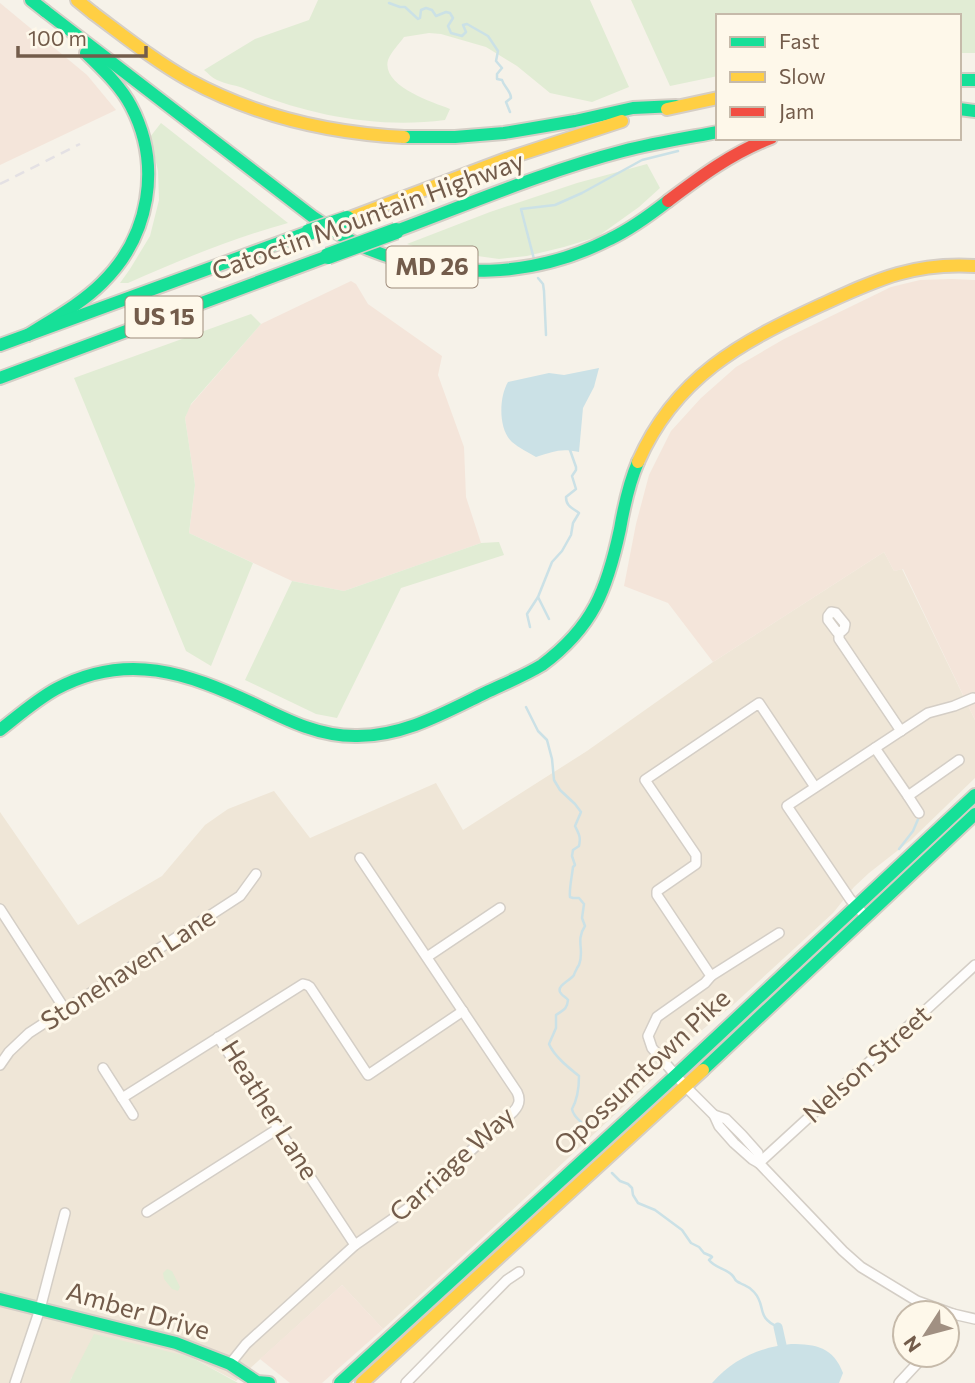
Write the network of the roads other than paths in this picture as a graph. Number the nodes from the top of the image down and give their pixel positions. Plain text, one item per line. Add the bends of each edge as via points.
1 (31, 0) edge
2 (77, 0) edge
3 (45, 11) junction
4 (716, 98) edge
5 (676, 106) junction
6 (716, 132) edge
7 (766, 140) edge
8 (975, 266) edge
9 (28, 335) junction
10 (0, 345) edge
11 (0, 377) edge
12 (839, 632) dead end
13 (973, 698) dead end
14 (0, 730) edge
15 (901, 730) junction
16 (875, 748) junction
17 (959, 760) dead end
18 (815, 787) junction
19 (975, 795) edge
20 (908, 796) junction
21 (919, 813) dead end
22 (975, 814) edge
23 (360, 859) dead end
24 (256, 874) dead end
25 (500, 908) dead end
26 (0, 909) edge
27 (861, 912) junction
28 (779, 933) dead end
29 (427, 957) junction
30 (975, 965) edge
31 (711, 976) junction
32 (64, 1008) junction
33 (463, 1011) junction
34 (218, 1037) junction
35 (0, 1065) edge
36 (103, 1068) dead end
37 (681, 1081) junction
38 (122, 1098) junction
39 (133, 1115) dead end
40 (279, 1128) junction
41 (759, 1163) junction
42 (147, 1212) dead end
43 (65, 1213) dead end
44 (355, 1245) junction
45 (519, 1272) dead end
46 (0, 1299) edge
47 (914, 1299) edge
48 (40, 1309) junction
49 (230, 1364) junction
50 (381, 1366) junction
51 (912, 1369) edge
52 (15, 1383) edge
53 (261, 1383) edge
54 (340, 1383) edge
55 (362, 1383) edge
56 (369, 1383) edge
57 (406, 1383) edge
58 (899, 1383) edge

1 - 3 main road, MD 26
2 - 5 main road via 154,58 202,87 272,116 340,131 402,137 465,136 543,127 632,108
3 - 7 main road, MD 26 via 313,217 367,249 424,266 505,271 565,258 625,231 716,164
3 - 9 main road via 131,106 147,150 149,183 144,217 121,262 97,288
4 - 5 main road, US 15
5 - 9 main road, Catoctin Mountain Highway / US 15, bridge via 552,143
6 - 11 main road, Catoctin Mountain Highway / US 15, bridge via 610,155 507,190
8 - 14 main road via 930,265 879,279 726,355 680,396 650,437 622,511 610,575 581,630 543,664 413,727 365,736 314,730 211,685 145,670 115,671 61,687
9 - 10 main road, Catoctin Mountain Highway / US 15
12 - 15 street via 839,639
13 - 15 street via 929,713
15 - 16 street
16 - 18 street
16 - 20 street
17 - 20 street
18 - 27 street via 787,806
18 - 31 street via 759,703 645,780 696,855 696,864 657,894
19 - 27 main road, Opossumtown Pike
20 - 21 street
22 - 27 main road, Opossumtown Pike
23 - 29 street, Carriage Way
24 - 32 street, Stonehaven Lane via 240,896
25 - 29 street
26 - 32 street
27 - 37 main road, Opossumtown Pike
28 - 31 street
29 - 33 street, Carriage Way
30 - 41 street, Nelson Street
31 - 37 street via 651,1026 652,1048
32 - 35 street, Stonehaven Lane via 19,1041
33 - 34 street, Heather Lane via 369,1075 307,985
33 - 44 street, Carriage Way via 519,1095 519,1105 407,1209
34 - 38 street
34 - 40 street, Heather Lane
36 - 38 street
37 - 41 street via 714,1115 726,1119 742,1135 758,1153
37 - 50 main road, Opossumtown Pike via 622,1143
37 - 54 main road, Opossumtown Pike
38 - 39 street
40 - 42 street
40 - 44 street, Heather Lane
41 - 47 street via 862,1268
43 - 48 street
44 - 49 street, Carriage Way
45 - 57 street
46 - 48 main road, Amber Drive
48 - 49 main road, Amber Drive via 176,1343
48 - 52 street
49 - 53 main road, Amber Drive
50 - 55 main road, Opossumtown Pike
50 - 56 main road
51 - 58 street

